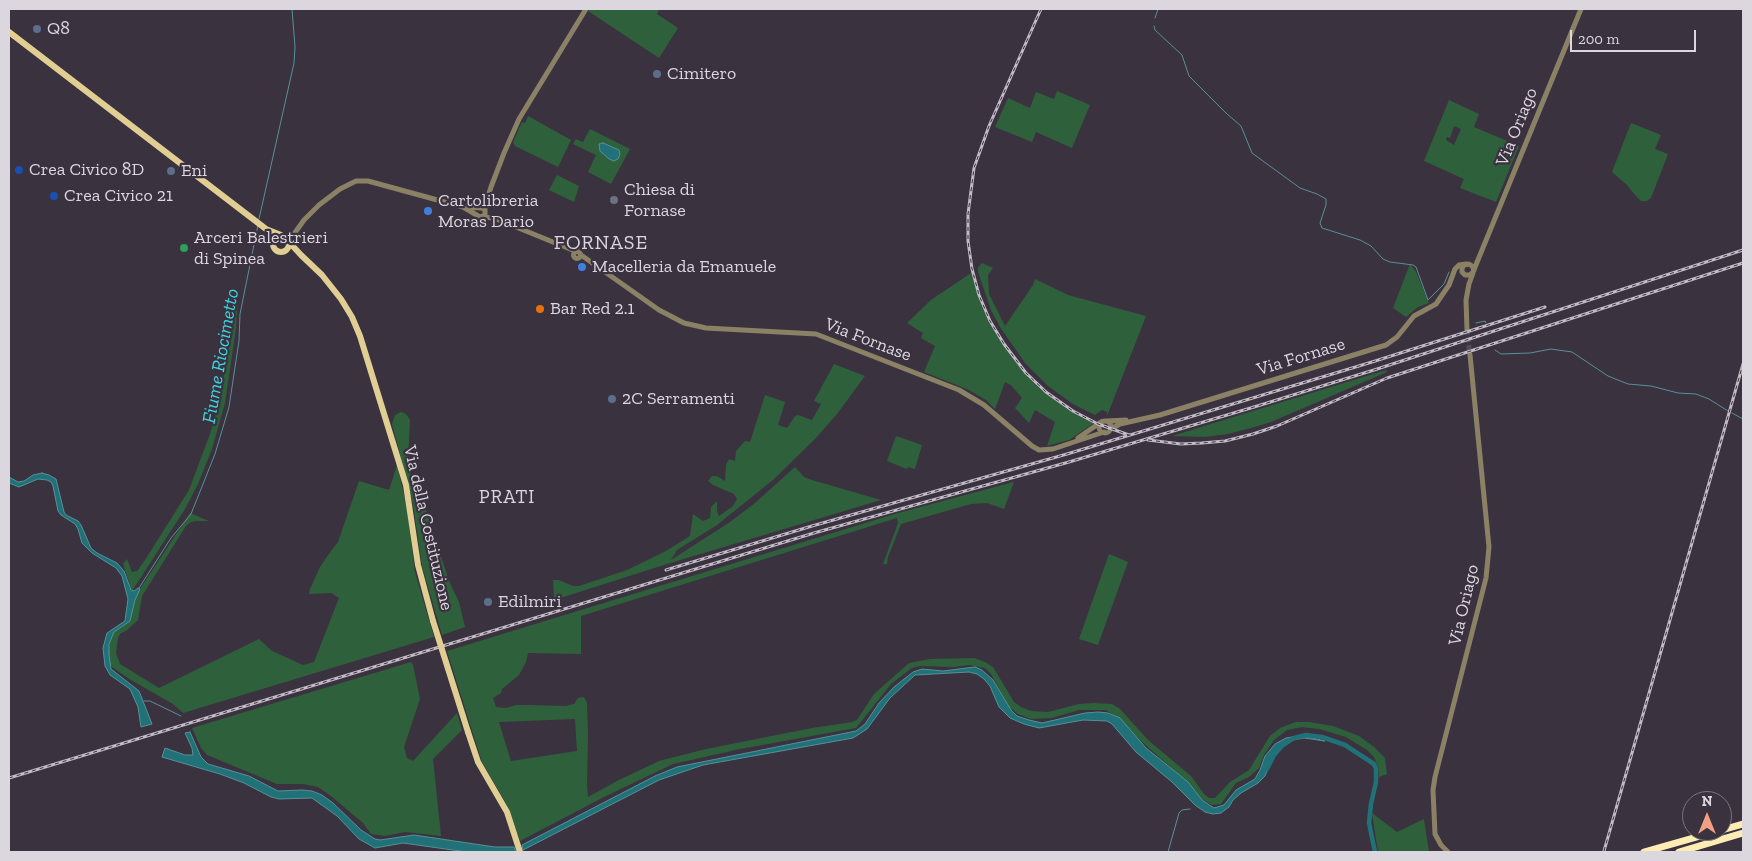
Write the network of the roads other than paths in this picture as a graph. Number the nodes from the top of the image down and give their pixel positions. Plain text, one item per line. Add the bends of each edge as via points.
1 (586, 9) edge
2 (1581, 9) edge
3 (9, 32) edge
4 (481, 212) junction
5 (261, 225) junction
6 (286, 239) junction
7 (273, 240) junction
8 (284, 252) junction
9 (301, 255) junction
10 (1480, 256) junction
11 (1468, 264) junction
12 (1474, 271) junction
13 (1466, 276) junction
14 (1452, 280) junction
15 (1469, 284) junction
16 (1467, 330) tunnel mouth
17 (1470, 355) tunnel mouth
18 (373, 375) junction
19 (383, 398) dead end
20 (1132, 420) junction
21 (1104, 422) junction
22 (1111, 429) junction
23 (1104, 432) junction
24 (1070, 443) junction
25 (1743, 833) edge
26 (1683, 841) edge
27 (518, 847) edge
28 (1448, 852) edge
29 (1644, 852) edge
30 (1679, 852) edge

1 - 4 street via 519,119
2 - 10 street, Via Oriago
3 - 5 main road, Via della Costituzione
4 - 6 street, Via Fornase via 368,181 356,181 319,205
4 - 24 street, Via Fornase via 574,253 579,251 580,256 659,310 684,323 706,328 816,334 970,395 1040,450
5 - 6 main road, Via della Costituzione
5 - 7 main road, Via della Costituzione
6 - 7 main road via 277,236
6 - 8 main road via 288,249
6 - 9 main road, Via della Costituzione
7 - 8 main road via 274,249
8 - 9 main road
9 - 18 main road, Via della Costituzione via 322,274 352,317
10 - 11 street
10 - 12 street, Via Oriago
11 - 12 street
11 - 13 street, Via Oriago via 1462,268
11 - 14 street, Via Fornase via 1457,266
12 - 13 street
12 - 15 street, Via Oriago
13 - 14 street
13 - 15 street, Via Oriago
14 - 20 street, Via Fornase via 1436,304 1414,316 1397,337 1381,347 1160,415
15 - 16 street, Via Oriago via 1465,308
17 - 28 street, Via Oriago via 1489,546 1486,578 1434,777 1435,834
18 - 19 main road
18 - 27 main road, Via della Costituzione, bridge via 387,414 410,502 419,572 468,732 478,762 503,803
20 - 21 street, Via Fornase
20 - 22 street, Via Fornase
21 - 22 street via 1110,423
21 - 23 street via 1100,428
21 - 24 street, Via Fornase
22 - 23 street, Via Fornase
23 - 24 street, Via Fornase
25 - 30 highway
26 - 29 highway

